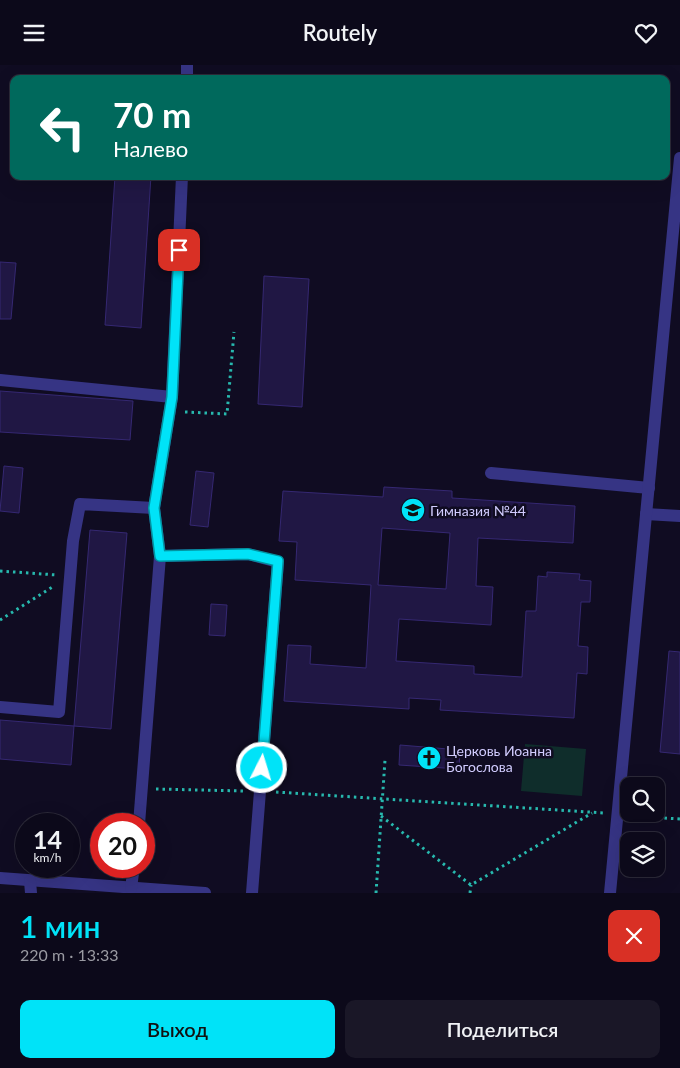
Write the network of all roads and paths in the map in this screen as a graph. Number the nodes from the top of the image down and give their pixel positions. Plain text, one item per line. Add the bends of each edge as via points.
1 (680, 158) edge
2 (182, 180) edge
3 (677, 215) edge
4 (234, 332) dead end
5 (0, 380) edge
6 (172, 397) junction
7 (170, 412) junction
8 (492, 473) dead end
9 (649, 488) junction
10 (154, 508) junction
11 (646, 514) junction
12 (680, 517) edge
13 (160, 556) junction
14 (0, 571) edge
15 (71, 575) junction
16 (0, 620) edge
17 (0, 707) edge
18 (386, 759) dead end
19 (143, 789) junction
20 (260, 791) junction
21 (383, 799) junction
22 (140, 813) edge
23 (592, 813) junction
24 (618, 814) junction
25 (381, 816) junction
26 (680, 819) edge
27 (0, 878) edge
28 (132, 878) edge
29 (471, 885) junction
30 (30, 887) edge
31 (131, 888) junction
32 (205, 893) edge
33 (252, 893) edge
34 (376, 893) edge
35 (470, 893) edge
36 (610, 893) edge

1 - 3 street
2 - 6 street
3 - 9 street
4 - 7 path via 227,414
5 - 6 street
6 - 7 street
7 - 10 street
8 - 9 street
9 - 11 street
10 - 13 street
10 - 15 street via 80,504
11 - 12 street
11 - 24 street
13 - 19 street
13 - 20 street via 248,554 278,561
14 - 15 path
15 - 16 path
15 - 17 street via 59,712
18 - 21 path
19 - 20 path
19 - 22 street
20 - 21 path
20 - 33 street
21 - 23 path
21 - 25 path
23 - 24 path
23 - 29 path
24 - 26 path
24 - 36 street
25 - 29 path
25 - 34 path
27 - 30 street
28 - 31 street
29 - 35 path
30 - 31 street
31 - 32 street

